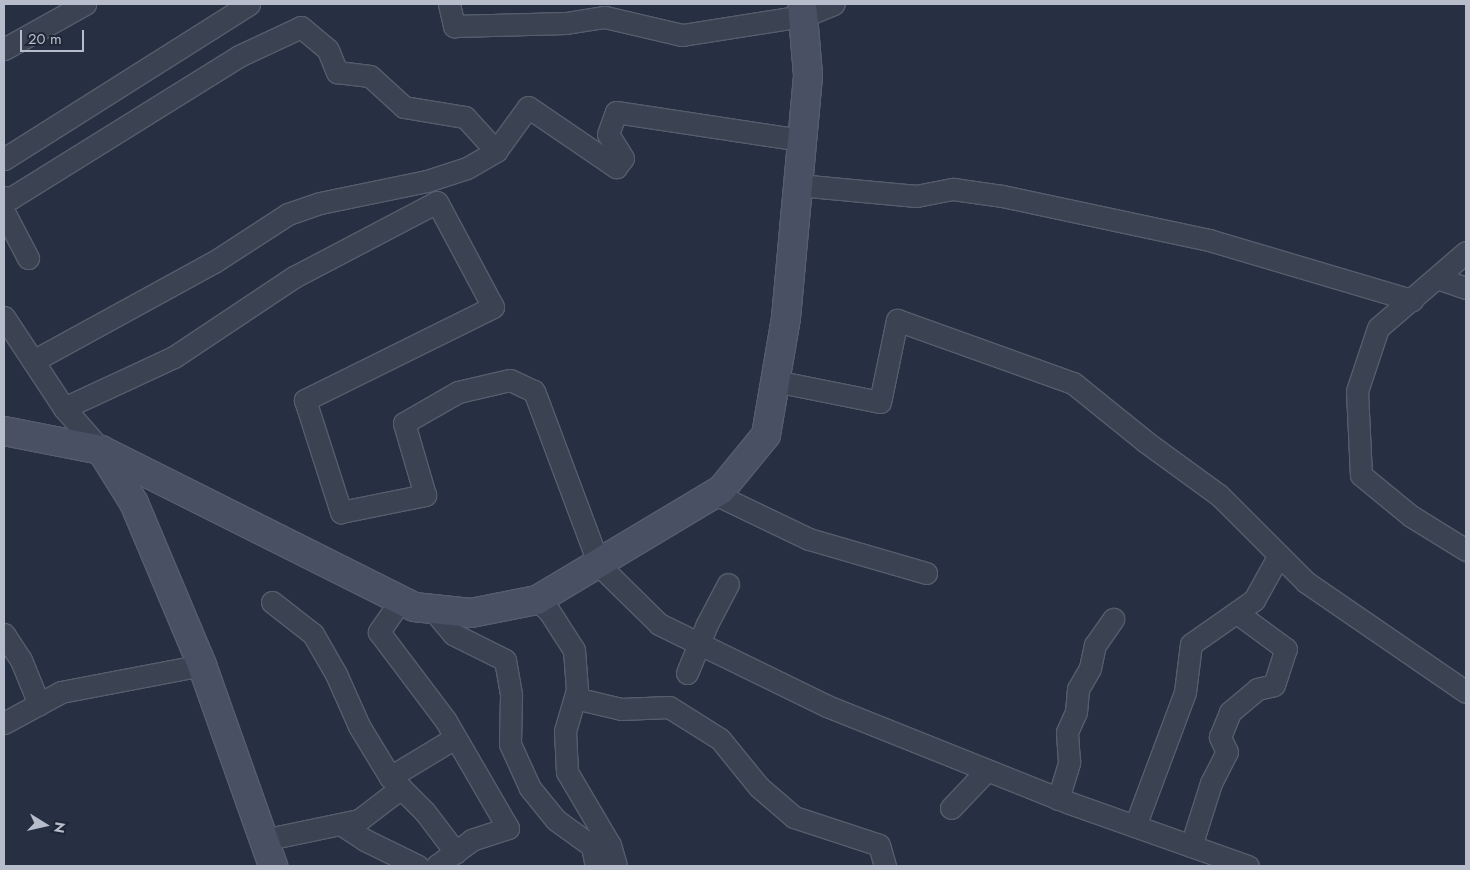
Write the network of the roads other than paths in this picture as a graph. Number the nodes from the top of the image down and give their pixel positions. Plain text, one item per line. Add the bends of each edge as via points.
1 (85, 4) edge
2 (249, 4) edge
3 (449, 4) edge
4 (834, 4) edge
5 (803, 10) edge
6 (4, 49) edge
7 (802, 140) junction
8 (496, 151) junction
9 (4, 159) edge
10 (798, 185) junction
11 (4, 197) edge
12 (4, 212) edge
13 (1466, 252) edge
14 (28, 258) dead end
15 (1437, 278) junction
16 (1466, 288) edge
17 (1412, 300) junction
18 (4, 317) edge
19 (33, 361) junction
20 (775, 381) junction
21 (64, 408) junction
22 (4, 431) edge
23 (101, 450) junction
24 (715, 494) junction
25 (1466, 550) edge
26 (1279, 555) junction
27 (598, 566) junction
28 (926, 573) dead end
29 (728, 584) dead end
30 (400, 600) junction
31 (537, 600) junction
32 (272, 602) dead end
33 (434, 611) junction
34 (1237, 612) junction
35 (1113, 619) dead end
36 (4, 634) edge
37 (699, 643) junction
38 (202, 665) junction
39 (687, 673) dead end
40 (1466, 692) edge
41 (575, 698) junction
42 (39, 704) junction
43 (4, 723) edge
44 (454, 738) junction
45 (987, 770) junction
46 (395, 782) junction
47 (1058, 799) junction
48 (951, 808) dead end
49 (342, 825) junction
50 (1135, 826) junction
51 (263, 840) junction
52 (1191, 846) junction
53 (456, 853) junction
54 (615, 865) edge
55 (273, 866) edge
56 (418, 866) edge
57 (436, 866) edge
58 (885, 866) edge
59 (1248, 866) edge

1 - 6 street
2 - 9 street
3 - 5 street via 454,26 566,23 605,17 682,35
4 - 5 street
5 - 7 street via 808,75
7 - 8 street via 616,112 608,134 623,158 616,167 528,107
7 - 10 street
8 - 11 street via 465,118 404,107 370,76 337,72 328,50 301,27 238,56 11,198
8 - 19 street via 467,168 427,181 361,192 288,214 214,262
10 - 17 street via 916,196 953,189 1002,196 1209,240
10 - 20 street via 786,318
12 - 14 street
13 - 15 street
15 - 16 street
15 - 17 street
17 - 25 street via 1378,328 1357,390 1361,475 1411,516
18 - 19 street
19 - 21 street
20 - 24 street via 766,435 744,466
20 - 26 street via 880,402 897,320 955,340 1073,383 1219,495
21 - 23 street
21 - 27 street via 174,357 294,277 437,202 493,307 305,400 341,512 425,495 404,423 458,392 510,380 534,391
22 - 23 street
23 - 30 street
23 - 38 street via 134,503
24 - 27 street
24 - 28 street via 809,539
26 - 34 street via 1254,600
26 - 40 street via 1306,582
27 - 31 street
27 - 37 street via 659,624
29 - 37 street
30 - 33 street
30 - 44 street via 379,632
31 - 33 street via 471,613
31 - 41 street via 549,611 574,650
32 - 46 street via 313,634 336,674 359,726
33 - 54 street via 453,634 505,660 511,694 510,744 530,788 556,820
34 - 50 street via 1191,644 1186,692
34 - 52 street via 1286,649 1274,686 1257,690 1230,712 1220,737 1227,752 1211,784
35 - 47 street via 1096,645 1090,668 1078,689 1076,712 1067,732 1069,762
36 - 42 street via 21,660
37 - 39 street
37 - 45 street via 827,706
38 - 42 street via 61,692
38 - 51 street
41 - 54 street via 565,731 568,772 610,845
41 - 58 street via 621,710 669,707 720,739 759,787 794,817 879,845
42 - 43 street
44 - 46 street
44 - 53 street via 508,828 472,840
45 - 47 street
45 - 48 street
46 - 49 street via 359,820
46 - 53 street via 425,812
47 - 50 street
49 - 51 street
49 - 56 street
50 - 52 street
51 - 55 street
52 - 59 street
53 - 57 street

